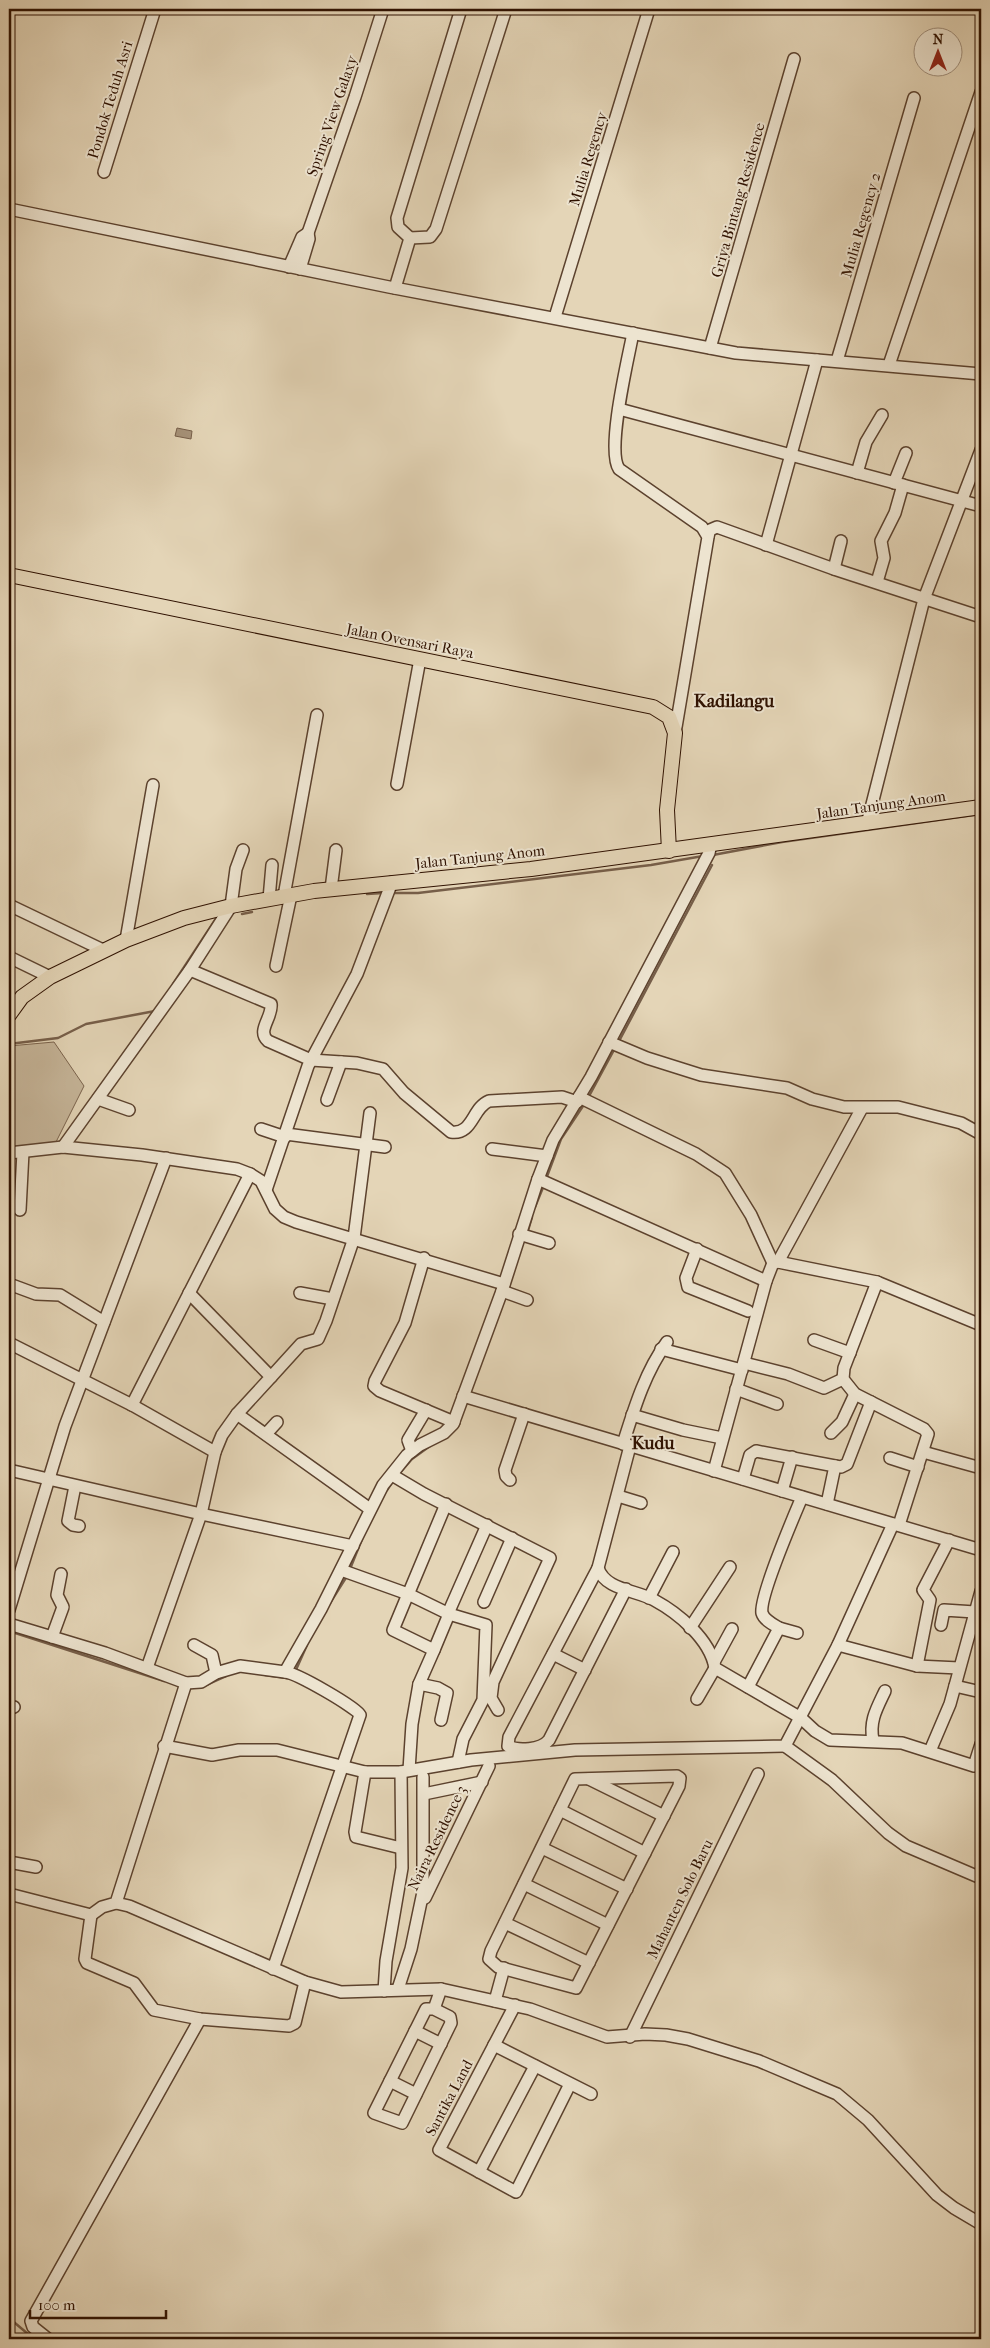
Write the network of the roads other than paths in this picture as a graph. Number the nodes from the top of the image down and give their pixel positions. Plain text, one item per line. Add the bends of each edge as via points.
1 (155, 9) edge
2 (383, 9) edge
3 (461, 9) edge
4 (506, 9) edge
5 (649, 9) edge
6 (794, 59) dead end
7 (981, 92) edge
8 (914, 98) dead end
9 (104, 172) dead end
10 (9, 210) edge
11 (410, 238) junction
12 (294, 268) junction
13 (395, 288) junction
14 (555, 317) junction
15 (633, 333) junction
16 (710, 348) junction
17 (817, 360) junction
18 (837, 361) junction
19 (889, 365) junction
20 (981, 374) edge
21 (619, 409) junction
22 (882, 415) dead end
23 (981, 450) edge
24 (906, 453) dead end
25 (789, 456) junction
26 (857, 473) junction
27 (898, 484) junction
28 (962, 501) junction
29 (981, 506) edge
30 (708, 536) junction
31 (841, 541) dead end
32 (766, 545) junction
33 (834, 569) junction
34 (9, 575) edge
35 (877, 582) junction
36 (924, 599) junction
37 (981, 617) edge
38 (420, 659) junction
39 (317, 715) dead end
40 (675, 733) junction
41 (397, 784) dead end
42 (153, 785) dead end
43 (981, 807) edge
44 (867, 824) junction
45 (243, 850) dead end
46 (336, 850) dead end
47 (669, 851) junction
48 (708, 853) junction
49 (272, 865) dead end
50 (332, 889) junction
51 (389, 889) junction
52 (287, 896) junction
53 (269, 898) junction
54 (9, 905) edge
55 (231, 906) junction
56 (126, 940) junction
57 (105, 951) junction
58 (9, 957) edge
59 (276, 966) dead end
60 (190, 970) junction
61 (50, 977) junction
62 (10, 1009) edge
63 (613, 1044) junction
64 (311, 1060) junction
65 (341, 1062) junction
66 (98, 1098) junction
67 (327, 1100) dead end
68 (582, 1100) junction
69 (862, 1108) junction
70 (130, 1110) dead end
71 (370, 1113) dead end
72 (261, 1129) dead end
73 (981, 1134) edge
74 (285, 1136) junction
75 (365, 1145) junction
76 (63, 1147) junction
77 (385, 1147) dead end
78 (492, 1149) dead end
79 (23, 1152) junction
80 (9, 1153) edge
81 (546, 1156) junction
82 (166, 1158) junction
83 (250, 1174) junction
84 (543, 1181) junction
85 (266, 1190) junction
86 (20, 1210) dead end
87 (524, 1235) junction
88 (354, 1238) junction
89 (548, 1243) dead end
90 (697, 1248) junction
91 (424, 1258) junction
92 (775, 1263) junction
93 (766, 1281) junction
94 (877, 1282) junction
95 (9, 1284) edge
96 (505, 1290) junction
97 (189, 1293) junction
98 (300, 1294) dead end
99 (333, 1299) junction
100 (527, 1300) dead end
101 (748, 1311) dead end
102 (104, 1322) junction
103 (981, 1325) edge
104 (814, 1340) dead end
105 (9, 1344) edge
106 (850, 1354) junction
107 (743, 1367) junction
108 (271, 1377) junction
109 (82, 1379) junction
110 (843, 1380) junction
111 (736, 1389) junction
112 (855, 1394) junction
113 (466, 1397) junction
114 (871, 1402) junction
115 (777, 1404) dead end
116 (132, 1405) junction
117 (426, 1410) junction
118 (237, 1414) junction
119 (524, 1414) junction
120 (632, 1415) junction
121 (277, 1422) dead end
122 (454, 1422) junction
123 (831, 1432) dead end
124 (266, 1434) junction
125 (722, 1438) junction
126 (627, 1445) junction
127 (412, 1451) junction
128 (215, 1452) junction
129 (923, 1452) junction
130 (792, 1457) junction
131 (890, 1458) dead end
132 (835, 1466) junction
133 (918, 1467) junction
134 (981, 1468) edge
135 (9, 1470) edge
136 (714, 1471) junction
137 (394, 1477) junction
138 (743, 1479) junction
139 (49, 1480) junction
140 (510, 1480) dead end
141 (74, 1486) junction
142 (782, 1491) junction
143 (618, 1496) junction
144 (802, 1497) junction
145 (641, 1502) dead end
146 (446, 1504) junction
147 (827, 1504) junction
148 (370, 1509) junction
149 (201, 1514) junction
150 (896, 1524) junction
151 (487, 1525) junction
152 (79, 1526) dead end
153 (512, 1538) junction
154 (949, 1540) junction
155 (353, 1546) junction
156 (981, 1550) edge
157 (673, 1552) dead end
158 (730, 1566) dead end
159 (598, 1568) junction
160 (346, 1571) junction
161 (61, 1574) dead end
162 (626, 1589) junction
163 (981, 1590) edge
164 (409, 1592) junction
165 (649, 1598) junction
166 (484, 1602) dead end
167 (929, 1609) junction
168 (9, 1610) edge
169 (944, 1610) junction
170 (450, 1611) junction
171 (975, 1612) junction
172 (9, 1624) edge
173 (941, 1625) dead end
174 (690, 1628) junction
175 (779, 1628) junction
176 (732, 1629) dead end
177 (798, 1633) dead end
178 (52, 1637) junction
179 (194, 1645) dead end
180 (838, 1645) junction
181 (434, 1650) junction
182 (553, 1654) junction
183 (714, 1665) junction
184 (917, 1666) junction
185 (147, 1668) junction
186 (959, 1668) junction
187 (585, 1670) junction
188 (216, 1673) junction
189 (291, 1674) junction
190 (419, 1684) junction
191 (185, 1685) junction
192 (955, 1686) junction
193 (748, 1687) junction
194 (885, 1691) dead end
195 (981, 1692) edge
196 (697, 1699) dead end
197 (498, 1710) dead end
198 (801, 1718) junction
199 (441, 1720) dead end
200 (873, 1740) junction
201 (981, 1744) edge
202 (164, 1746) junction
203 (785, 1746) junction
204 (930, 1752) junction
205 (458, 1762) junction
206 (489, 1766) dead end
207 (344, 1767) junction
208 (405, 1771) junction
209 (365, 1772) junction
210 (758, 1774) dead end
211 (423, 1777) dead end
212 (587, 1778) junction
213 (482, 1782) junction
214 (424, 1794) junction
215 (560, 1810) junction
216 (664, 1816) junction
217 (401, 1848) junction
218 (542, 1848) junction
219 (645, 1853) junction
220 (9, 1862) edge
221 (36, 1867) dead end
222 (981, 1878) edge
223 (524, 1884) junction
224 (627, 1889) junction
225 (9, 1894) edge
226 (116, 1903) junction
227 (420, 1908) junction
228 (91, 1914) junction
229 (504, 1923) junction
230 (608, 1925) junction
231 (590, 1963) junction
232 (273, 1969) junction
233 (508, 1969) junction
234 (305, 1982) junction
235 (398, 1990) junction
236 (442, 1990) junction
237 (384, 1991) junction
238 (498, 2002) junction
239 (515, 2006) junction
240 (434, 2008) junction
241 (200, 2019) junction
242 (415, 2031) junction
243 (630, 2037) junction
244 (441, 2044) junction
245 (494, 2045) junction
246 (535, 2066) junction
247 (390, 2081) junction
248 (570, 2084) junction
249 (416, 2094) junction
250 (591, 2094) dead end
251 (479, 2172) junction
252 (981, 2224) edge
253 (48, 2339) edge

1 - 9 street, Pondok Teduh Asri
2 - 12 street, Spring View Galaxy via 308,232 309,240
3 - 11 street via 397,218 398,227
4 - 11 street via 436,230 430,237
5 - 14 street, Mulia Regency
6 - 16 street, Griya Bintang Residence
7 - 19 street
8 - 18 street, Mulia Regency 2
10 - 12 street
11 - 13 street
12 - 13 street
13 - 14 street
14 - 15 street
15 - 16 street
15 - 21 street
16 - 17 street
17 - 18 street
17 - 25 street
18 - 19 street
19 - 20 street
21 - 25 street
21 - 30 street via 614,452 619,470 702,527
22 - 26 street via 866,442
23 - 28 street
24 - 27 street
25 - 26 street
25 - 32 street
26 - 27 street
27 - 28 street
27 - 35 street via 894,513 881,541 884,558
28 - 29 street
28 - 36 street
30 - 32 street via 710,530 717,526
30 - 40 street
31 - 33 street
32 - 33 street
33 - 35 street
34 - 38 main road, Jalan Ovensari Raya
35 - 36 street
36 - 37 street
36 - 44 street
38 - 40 main road, Jalan Ovensari Raya via 653,707 669,717
38 - 41 street
39 - 52 street
40 - 47 main road via 667,810
42 - 56 street
43 - 44 main road, Jalan Tanjung Anom
44 - 48 main road, Jalan Tanjung Anom
45 - 55 street via 236,869
46 - 50 street
47 - 48 main road, Jalan Tanjung Anom
47 - 51 main road, Jalan Tanjung Anom
48 - 63 street
49 - 53 street
50 - 51 main road, Jalan Tanjung Anom
50 - 52 main road, Jalan Tanjung Anom
51 - 64 street via 357,974
52 - 53 main road, Jalan Tanjung Anom
52 - 59 street
53 - 55 main road, Jalan Tanjung Anom
54 - 57 street
55 - 56 main road, Jalan Tanjung Anom via 184,918
55 - 60 street
56 - 57 main road, Jalan Tanjung Anom
57 - 61 main road, Jalan Tanjung Anom
58 - 61 street
60 - 64 street via 268,1001 272,1010 263,1031 264,1038
60 - 66 street
61 - 62 main road, Jalan Tanjung Anom
63 - 68 street
63 - 69 street via 701,1075 787,1088 826,1103
64 - 65 street
64 - 74 street
65 - 67 street
65 - 68 street via 383,1070 404,1093 451,1132 462,1132 489,1100 562,1097
66 - 70 street
66 - 76 street
68 - 81 street via 553,1140
68 - 92 street via 696,1154 725,1173
69 - 73 street via 898,1107 961,1123
69 - 92 street
71 - 75 street
72 - 74 street
74 - 75 street
74 - 85 street
75 - 77 street
75 - 88 street
76 - 79 street
76 - 82 street
78 - 81 street
79 - 80 street
79 - 86 street
81 - 84 street
82 - 83 street
82 - 102 street
83 - 85 street via 261,1181
83 - 97 street
84 - 87 street
84 - 90 street
85 - 88 street via 276,1209 284,1216
87 - 89 street
87 - 96 street
88 - 91 street
88 - 99 street
90 - 93 street
90 - 101 street via 686,1278 688,1287
91 - 96 street
91 - 117 street via 405,1323 374,1384 380,1391
92 - 93 street
92 - 94 street
93 - 107 street
94 - 103 street
94 - 106 street
95 - 102 street via 36,1294 60,1294
96 - 100 street
96 - 113 street
97 - 108 street
97 - 116 street
98 - 99 street
99 - 108 street via 318,1339 301,1344
102 - 109 street
104 - 106 street
105 - 109 street
106 - 110 street
107 - 110 street via 788,1374 824,1388
107 - 111 street
107 - 120 street via 664,1345
108 - 118 street
109 - 116 street
109 - 139 street
110 - 112 street
111 - 115 street
111 - 125 street
112 - 114 street
112 - 123 street via 842,1422
113 - 119 street
113 - 122 street
114 - 129 street via 927,1431
114 - 132 street via 847,1464
116 - 128 street
117 - 122 street
117 - 127 street via 408,1440
118 - 124 street
118 - 128 street
119 - 126 street
119 - 140 street via 505,1470
120 - 125 street
120 - 126 street
121 - 124 street
122 - 127 street via 444,1433
124 - 148 street
125 - 136 street
126 - 136 street
126 - 143 street
127 - 137 street
128 - 149 street
129 - 133 street
129 - 134 street
130 - 132 street
130 - 138 street via 756,1451 752,1453
130 - 142 street
131 - 133 street
132 - 147 street
133 - 150 street
135 - 139 street
136 - 138 street
137 - 146 street
137 - 148 street
138 - 142 street
139 - 141 street
139 - 168 street
141 - 149 street
141 - 152 street via 68,1521
142 - 144 street
143 - 145 street
143 - 159 street
144 - 147 street
144 - 175 street via 771,1576 762,1610 765,1618
146 - 151 street
146 - 164 street
147 - 150 street
148 - 155 street
149 - 155 street
149 - 185 street
150 - 154 street
150 - 180 street
151 - 153 street
151 - 170 street
153 - 166 street
153 - 197 street via 550,1558 493,1682 492,1698
154 - 156 street
154 - 167 street via 923,1590 930,1598
155 - 160 street
157 - 165 street
158 - 174 street
159 - 162 street via 611,1584
159 - 182 street
160 - 164 street
160 - 189 street
161 - 178 street via 57,1594 63,1607
162 - 165 street
162 - 187 street
163 - 171 street
164 - 170 street
164 - 181 street via 393,1630
165 - 174 street
167 - 169 street
167 - 184 street
169 - 171 street
169 - 173 street
170 - 181 street
170 - 205 street via 483,1622 487,1627 483,1700 464,1739
171 - 186 street
172 - 178 street
174 - 183 street via 702,1640
175 - 177 street
175 - 193 street
176 - 183 street
178 - 185 street
179 - 188 street via 214,1658
180 - 184 street
180 - 198 street
181 - 190 street
182 - 187 street
182 - 187 street via 509,1737 508,1746 511,1748 546,1744
183 - 193 street
183 - 196 street
184 - 186 street
185 - 191 street
186 - 192 street
188 - 189 street via 240,1666
188 - 191 street via 201,1682
189 - 207 street via 332,1694 360,1713
190 - 199 street via 447,1693
190 - 208 street
191 - 202 street
192 - 195 street
192 - 204 street
193 - 198 street
194 - 200 street via 871,1725
198 - 200 street via 830,1740
198 - 203 street
200 - 204 street via 902,1743
201 - 204 street via 974,1766
202 - 207 street via 212,1755 239,1750 277,1750
202 - 226 street
203 - 205 street via 574,1750
203 - 222 street via 832,1780 906,1846
205 - 208 street
206 - 213 street, Naira Residence 3
207 - 209 street
207 - 232 street
208 - 209 street
208 - 217 street
209 - 217 street via 356,1837
210 - 243 street, Mahanten Solo Baru
211 - 214 street, Naira Residence 3
212 - 215 street via 576,1779
212 - 216 street
212 - 216 street via 677,1776 680,1778 679,1786
213 - 214 street, Naira Residence 3
213 - 227 street, Naira Residence 3
214 - 227 street, Naira Residence 3 via 425,1868
215 - 218 street
215 - 219 street
216 - 219 street
217 - 237 street via 402,1868
218 - 223 street
218 - 224 street
219 - 224 street
220 - 221 street
223 - 229 street
223 - 230 street
224 - 230 street
225 - 228 street
226 - 228 street
226 - 232 street
227 - 235 street, Naira Residence 3
228 - 241 street via 84,1952 87,1963 134,1983 154,2010
229 - 231 street
229 - 233 street via 489,1959 494,1965
230 - 231 street
231 - 233 street via 576,1988
232 - 234 street
233 - 238 street
234 - 237 street via 354,1994
234 - 241 street via 292,2025
235 - 236 street
235 - 237 street
236 - 238 street
236 - 240 street
238 - 239 street
239 - 243 street via 558,2018 594,2034
239 - 245 street, Santika Land
240 - 242 street via 426,2008
240 - 244 street via 452,2020
241 - 253 street via 31,2321
242 - 244 street
242 - 247 street
243 - 252 street via 645,2034 688,2039 759,2061 837,2094 868,2120 937,2195
244 - 249 street
245 - 246 street
245 - 251 street, Santika Land via 439,2150
246 - 248 street
246 - 251 street
247 - 249 street
247 - 249 street via 374,2113 402,2122
248 - 250 street
248 - 251 street, Santika Land via 516,2192

